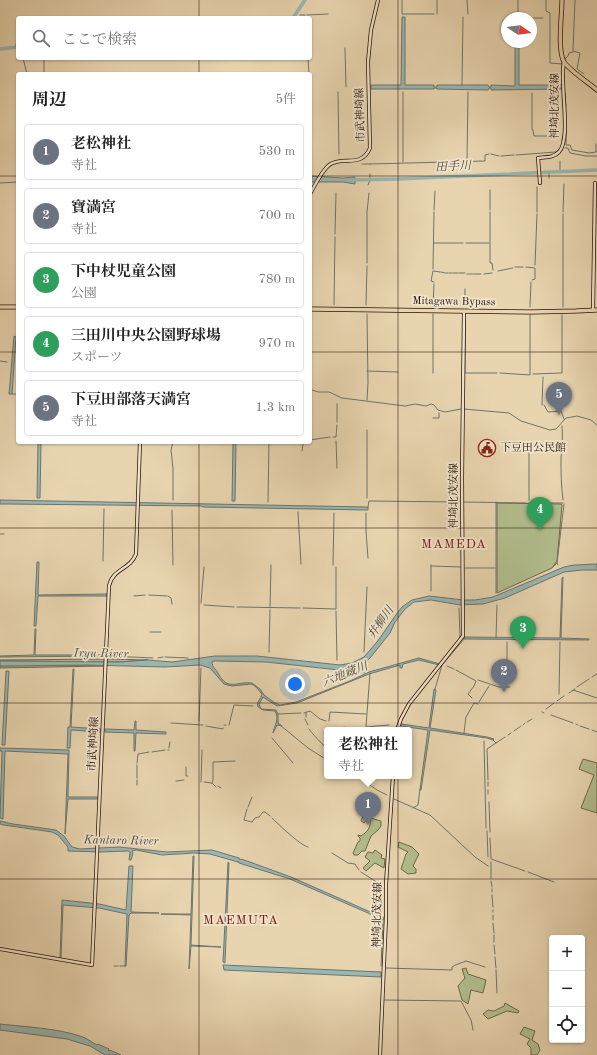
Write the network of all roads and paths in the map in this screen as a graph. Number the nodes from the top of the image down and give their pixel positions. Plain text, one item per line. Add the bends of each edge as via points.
1 (378, 0) edge
2 (562, 0) edge
3 (564, 61) junction
4 (597, 90) edge
5 (540, 182) dead end
6 (595, 183) dead end
7 (312, 191) edge
8 (0, 307) edge
9 (16, 307) edge
10 (312, 309) edge
11 (595, 310) edge
12 (464, 311) junction
13 (140, 444) edge
14 (398, 727) edge
15 (393, 779) edge
16 (0, 949) edge
17 (380, 1055) edge

1 - 7 main road, 市武神埼線 via 371,30 368,62 370,148 361,159 335,162 325,170
2 - 3 highway via 560,44
3 - 4 highway
3 - 5 main road, 神埼北茂安線 via 563,144 553,156 538,158
6 - 11 main road
8 - 9 highway
10 - 12 highway, Mitagawa Bypass
11 - 12 highway, Mitagawa Bypass
12 - 14 main road, 神埼北茂安線 via 463,636 409,704
13 - 16 main road, 市武神埼線 via 136,549 130,564 115,574 110,581 92,965
15 - 17 main road, 神埼北茂安線

